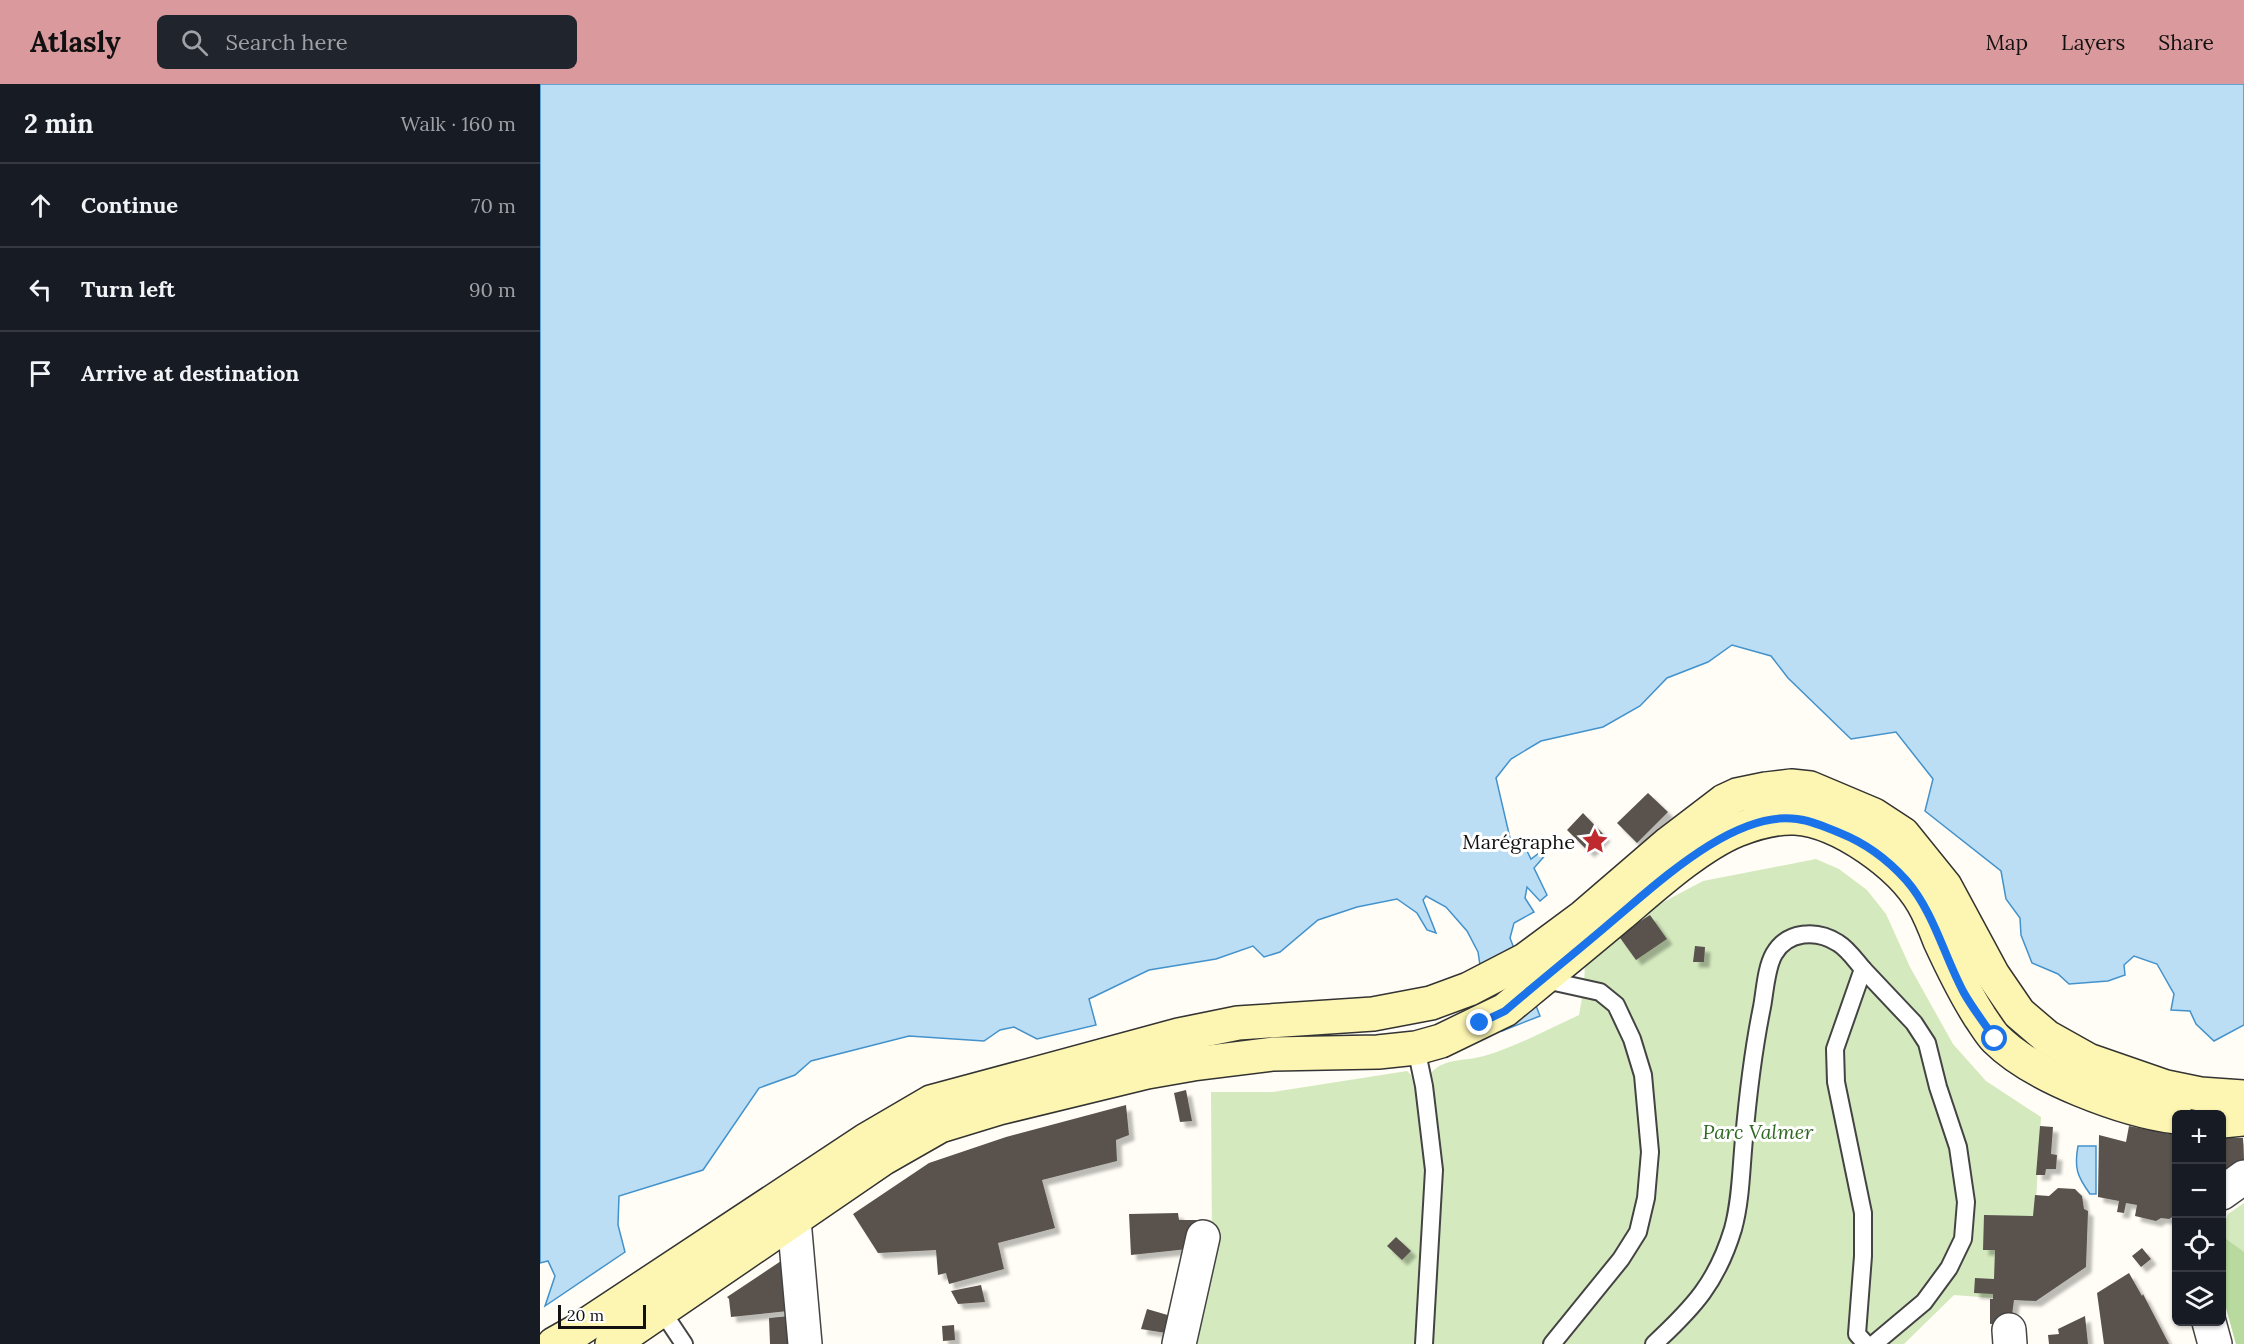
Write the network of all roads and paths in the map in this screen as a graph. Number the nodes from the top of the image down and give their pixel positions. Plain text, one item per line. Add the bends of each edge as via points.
1 (1543, 969) junction
2 (1863, 969) junction
3 (1416, 1048) junction
4 (2244, 1097) edge
5 (2172, 1117) edge
6 (2244, 1119) edge
7 (2226, 1121) edge
8 (2244, 1177) edge
9 (2226, 1190) edge
10 (795, 1220) junction
11 (1203, 1237) dead end
12 (662, 1311) junction
13 (2210, 1326) edge
14 (554, 1344) edge
15 (612, 1344) edge
16 (684, 1344) edge
17 (805, 1344) edge
18 (1179, 1344) edge
19 (1424, 1344) edge
20 (1552, 1344) edge
21 (1654, 1344) edge
22 (1866, 1344) edge
23 (1874, 1344) edge
24 (2215, 1344) edge

1 - 3 main road via 1505,1011 1441,1041
1 - 4 main road via 1582,917 1724,801 1766,789 1810,788 1874,815 1903,834 1945,886 1993,975 2019,1012 2047,1037 2088,1060 2166,1087
1 - 5 main road via 1666,876 1737,830 1769,820 1795,818 1815,822 1859,841 1906,880 1923,903 1965,994 1995,1039 2031,1065 2075,1088
1 - 14 main road via 1431,1003 1373,1014 1238,1023 1179,1035 931,1102
1 - 20 lane via 1599,992 1616,1005 1643,1075 1650,1152 1638,1232
2 - 21 lane via 1838,943 1818,935 1799,934 1783,942 1773,956 1751,1066 1733,1228 1718,1270 1689,1311
2 - 22 lane via 1835,1049 1836,1082 1863,1213 1857,1334
2 - 23 lane via 1914,1023 1927,1043 1958,1147 1966,1202 1963,1239 1949,1268 1924,1302
3 - 10 main road via 1273,1054 1193,1064 999,1108 940,1126 884,1158
3 - 19 lane via 1434,1170
6 - 7 main road
8 - 9 street
10 - 12 main road
10 - 17 street
11 - 18 street
12 - 15 main road
12 - 16 lane
13 - 24 street

